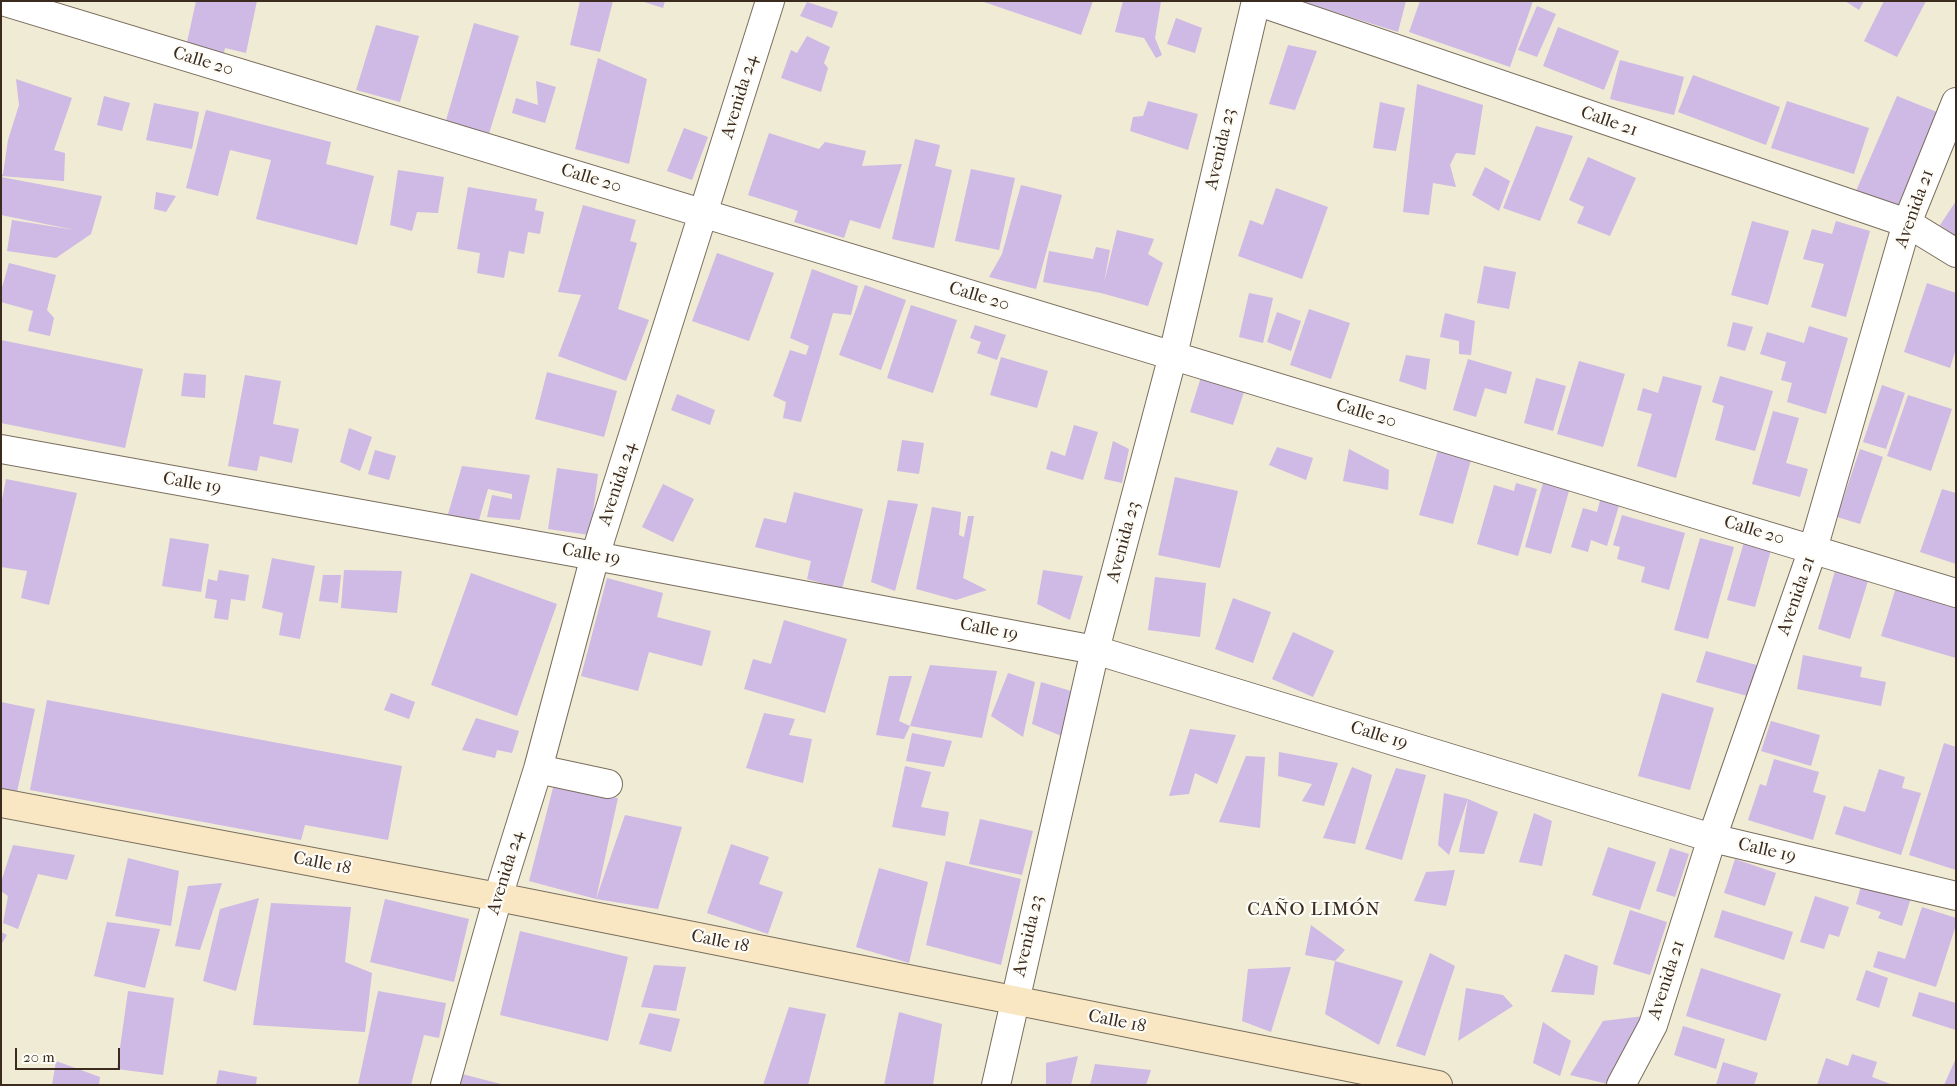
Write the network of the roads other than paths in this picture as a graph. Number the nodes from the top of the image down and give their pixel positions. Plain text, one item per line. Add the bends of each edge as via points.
1 (770, 1) edge
2 (1256, 1) edge
3 (4, 6) edge
4 (1956, 102) edge
5 (703, 213) junction
6 (1907, 224) junction
7 (1956, 254) edge
8 (1173, 355) junction
9 (1, 450) edge
10 (1814, 549) junction
11 (595, 556) junction
12 (1956, 593) edge
13 (1095, 650) junction
14 (538, 769) junction
15 (608, 784) dead end
16 (1, 803) edge
17 (1712, 838) junction
18 (1956, 896) edge
19 (498, 897) junction
20 (1014, 1001) junction
21 (444, 1085) edge
22 (996, 1085) edge
23 (1438, 1085) edge
24 (1621, 1085) edge

1 - 5 street, Avenida 24
2 - 6 street, Calle 21
2 - 8 street, Avenida 23
3 - 5 street, Calle 20
4 - 6 street, Avenida 21
5 - 8 street, Calle 20
5 - 11 street, Avenida 24
6 - 7 street, Calle 21
6 - 10 street, Avenida 21
8 - 10 street, Calle 20
8 - 13 street, Avenida 23
9 - 11 street, Calle 19
10 - 12 street, Calle 20
10 - 17 street, Avenida 21
11 - 13 street, Calle 19
11 - 14 street, Avenida 24
13 - 17 street, Calle 19
13 - 20 street, Avenida 23
14 - 15 street
14 - 19 street, Avenida 24
16 - 19 street, Calle 18
17 - 18 street, Calle 19
17 - 24 street, Avenida 21 via 1653,1025
19 - 20 street, Calle 18
19 - 21 street, Avenida 24
20 - 22 street, Avenida 23
20 - 23 street, Calle 18

